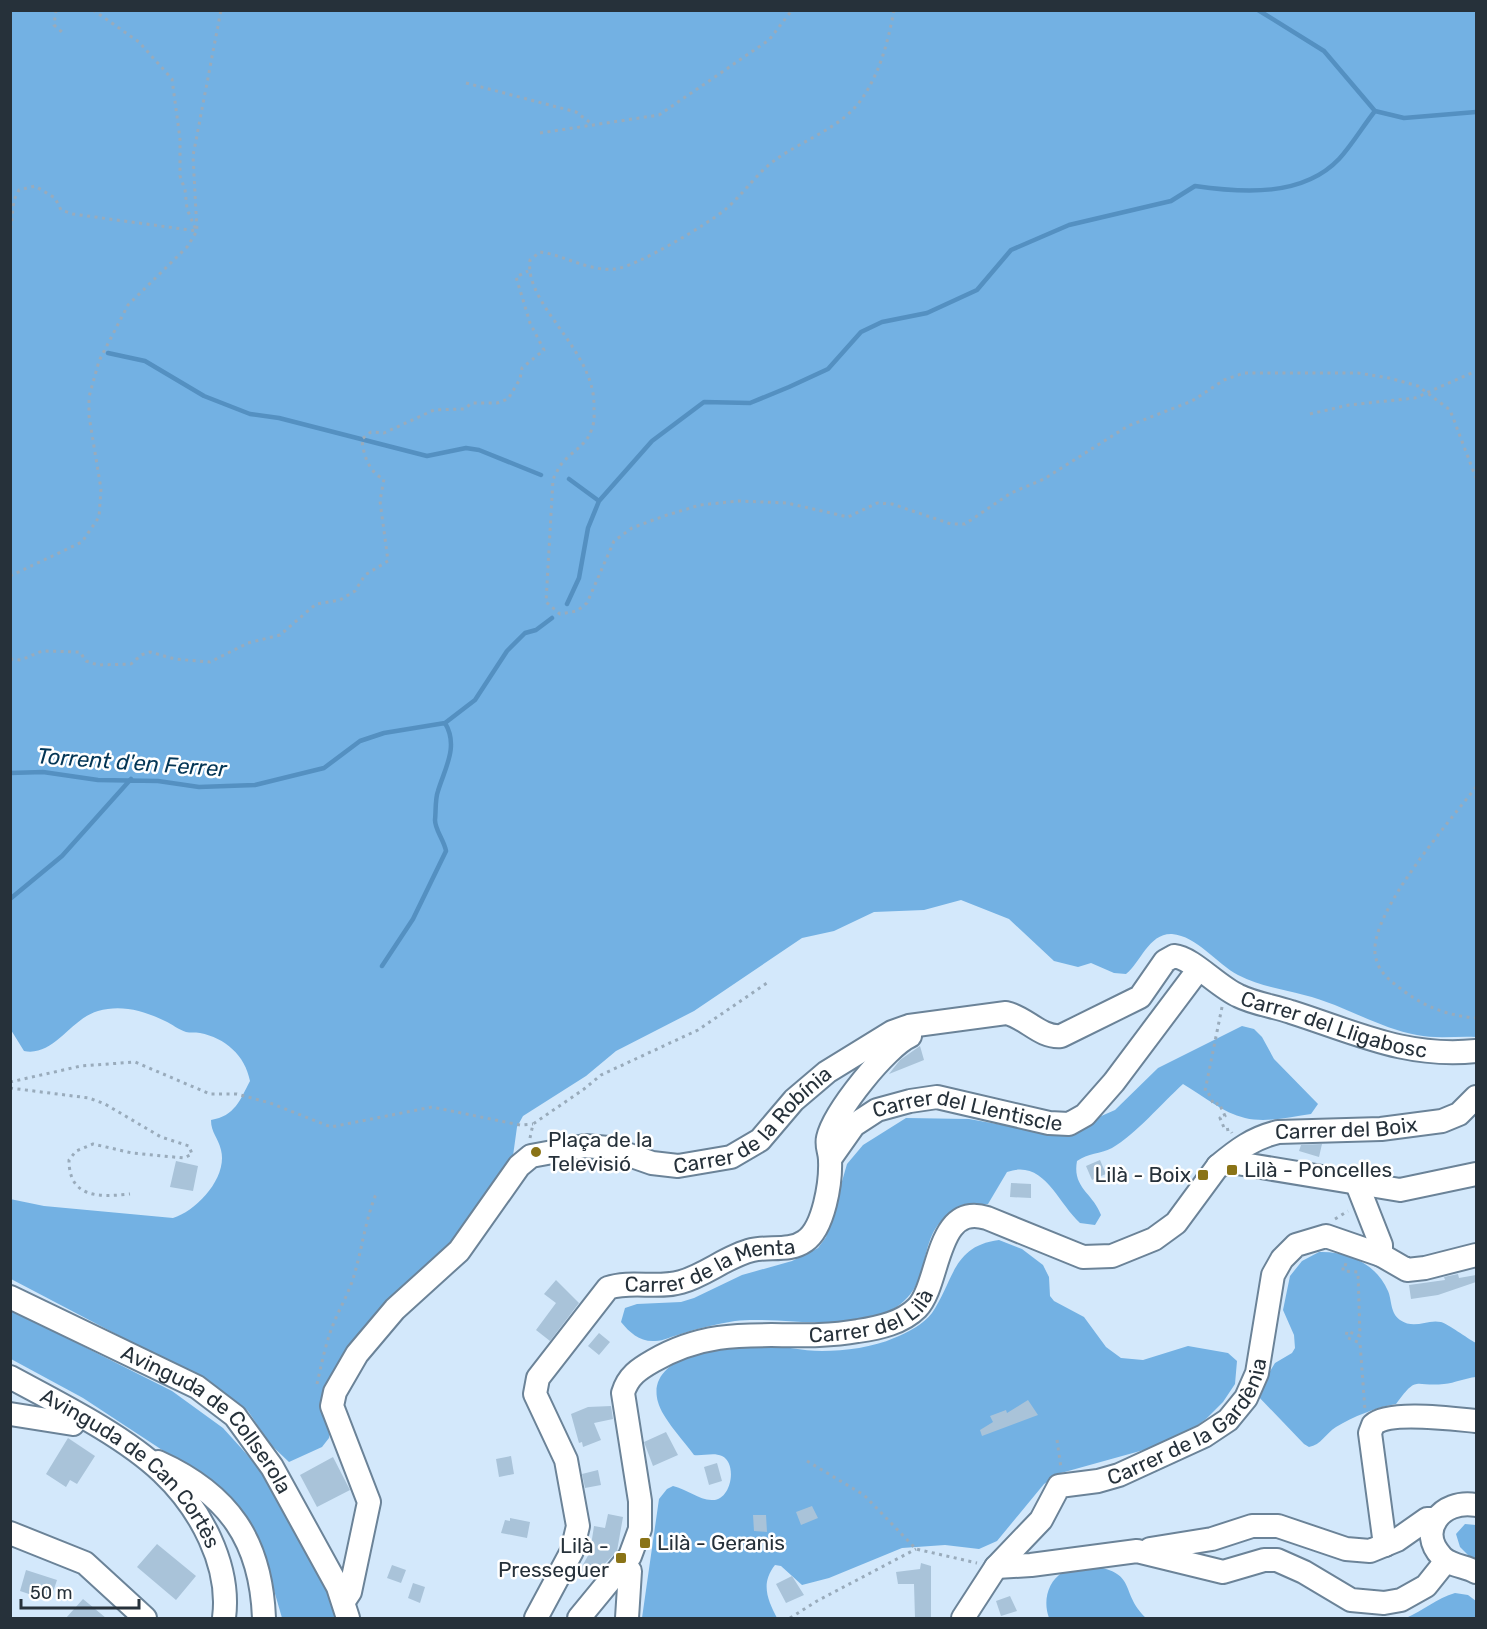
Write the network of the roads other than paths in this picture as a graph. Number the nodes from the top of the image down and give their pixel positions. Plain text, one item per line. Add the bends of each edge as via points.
1 (1198, 970) junction
2 (938, 1023) junction
3 (1476, 1051) edge
4 (1476, 1097) edge
5 (830, 1159) junction
6 (1218, 1166) junction
7 (1476, 1174) edge
8 (1361, 1193) junction
9 (1381, 1255) junction
10 (1476, 1256) edge
11 (10, 1297) edge
12 (10, 1377) edge
13 (43, 1395) junction
14 (19, 1415) edge
15 (79, 1416) junction
16 (1476, 1421) edge
17 (138, 1453) junction
18 (1476, 1505) edge
19 (1436, 1519) junction
20 (10, 1533) edge
21 (1385, 1545) junction
22 (1137, 1551) junction
23 (1446, 1561) junction
24 (624, 1564) junction
25 (996, 1567) junction
26 (1476, 1572) edge
27 (346, 1610) edge
28 (144, 1618) edge
29 (224, 1618) edge
30 (264, 1618) edge
31 (536, 1618) edge
32 (579, 1618) edge
33 (627, 1618) edge
34 (963, 1618) edge

1 - 2 street, Carrer de la Robínia via 1185,958 1169,958 1140,997 1061,1036 1048,1035 1009,1014
1 - 3 street, Carrer del Lligabosc via 1228,991 1410,1050 1445,1054
1 - 5 street, Carrer del Llentiscle via 1114,1082 1085,1115 1068,1124 937,1097 877,1110 854,1125
2 - 5 street, Carrer de la Menta via 902,1040 884,1055 838,1117 828,1138
2 - 27 street, Carrer de la Robínia via 892,1032 827,1071 794,1100 760,1140 731,1157 678,1166 652,1163 609,1148 585,1146 531,1156 519,1166 459,1251 381,1324 335,1392 332,1406 369,1502
4 - 6 street, Carrer del Boix via 1459,1114 1442,1121 1263,1136 1240,1147
5 - 31 street, Carrer de la Menta via 821,1217 806,1240 794,1246 744,1252 679,1283 608,1288 538,1378 535,1394 566,1460 578,1526 572,1551
6 - 8 street via 1244,1163
6 - 24 street, Carrer del Lilà via 1176,1223 1154,1239 1112,1256 1083,1257 987,1218 972,1216 946,1234 928,1292 916,1309 899,1321 857,1332 721,1336 664,1354 635,1372 622,1397 640,1521 635,1547
7 - 8 street via 1400,1190
8 - 9 street via 1381,1245
9 - 10 street via 1398,1266 1416,1270
9 - 25 street, Carrer de la Gardènia via 1326,1236 1296,1245 1277,1267 1265,1312 1257,1373 1246,1398 1228,1420 1204,1436 1119,1475 1056,1489 1030,1535
11 - 27 street, Avinguda de Collserola via 198,1387 225,1406 272,1467
12 - 13 street, Avinguda de Can Cortès
13 - 14 street
13 - 15 street, Avinguda de Can Cortès
14 - 15 street via 73,1424
15 - 17 street, Avinguda de Can Cortès
16 - 21 street via 1387,1418 1373,1425 1370,1434
17 - 29 street, Avinguda de Can Cortès via 171,1481 200,1522 224,1579
17 - 30 street via 195,1480 219,1500 244,1532 257,1569
18 - 19 street via 1451,1505
19 - 21 street via 1427,1519
19 - 23 street via 1436,1546
20 - 28 street via 85,1563
21 - 22 street via 1370,1551 1346,1549 1278,1526 1252,1526 1201,1541
22 - 23 street via 1223,1572 1277,1560 1337,1594 1366,1604 1415,1594
22 - 25 street
23 - 26 street
24 - 32 street, Carrer del Lilà
24 - 33 street via 630,1571
25 - 34 street

